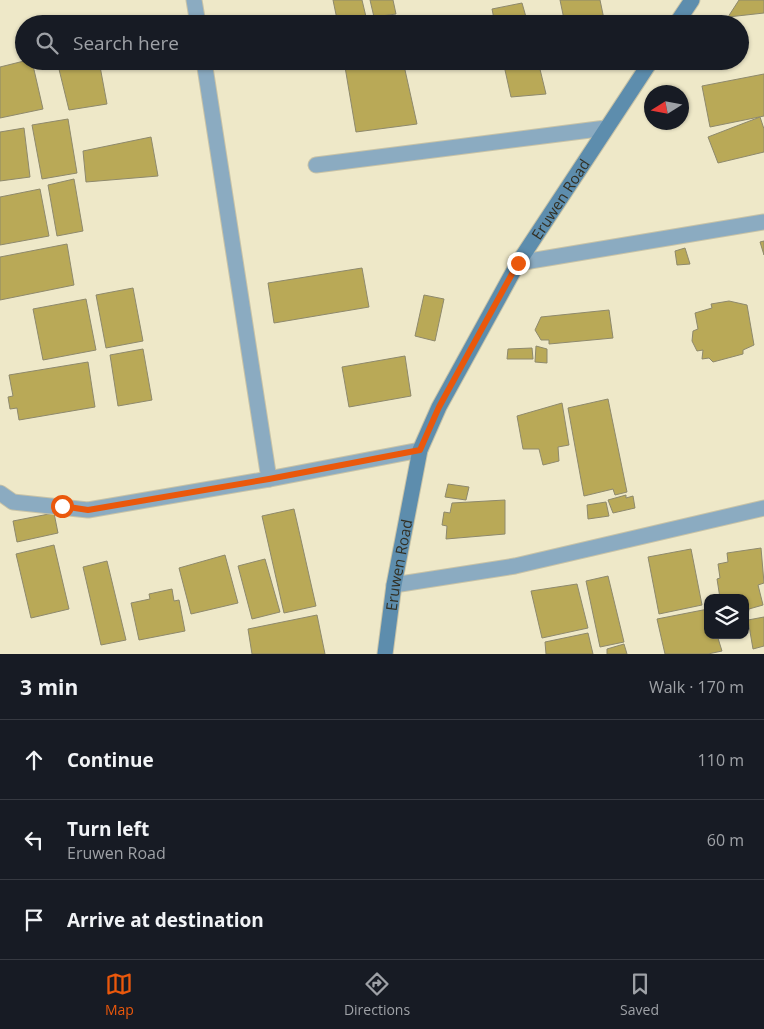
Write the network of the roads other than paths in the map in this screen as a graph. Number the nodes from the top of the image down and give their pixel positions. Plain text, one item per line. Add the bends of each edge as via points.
1 (194, 0) edge
2 (692, 0) edge
3 (196, 15) edge
4 (682, 15) edge
5 (205, 70) edge
6 (645, 70) edge
7 (606, 128) junction
8 (316, 165) dead end
9 (764, 222) edge
10 (518, 263) junction
11 (420, 450) junction
12 (269, 479) junction
13 (0, 493) edge
14 (764, 508) edge
15 (394, 585) junction
16 (385, 654) edge

1 - 3 street
2 - 4 street
5 - 12 street
6 - 7 street, Eruwen Road
7 - 8 street
7 - 10 street, Eruwen Road
9 - 10 street
10 - 11 street, Eruwen Road via 439,407
11 - 12 street
11 - 15 street, Eruwen Road
12 - 13 street via 88,510 13,502
14 - 15 street via 515,566
15 - 16 street, Eruwen Road

